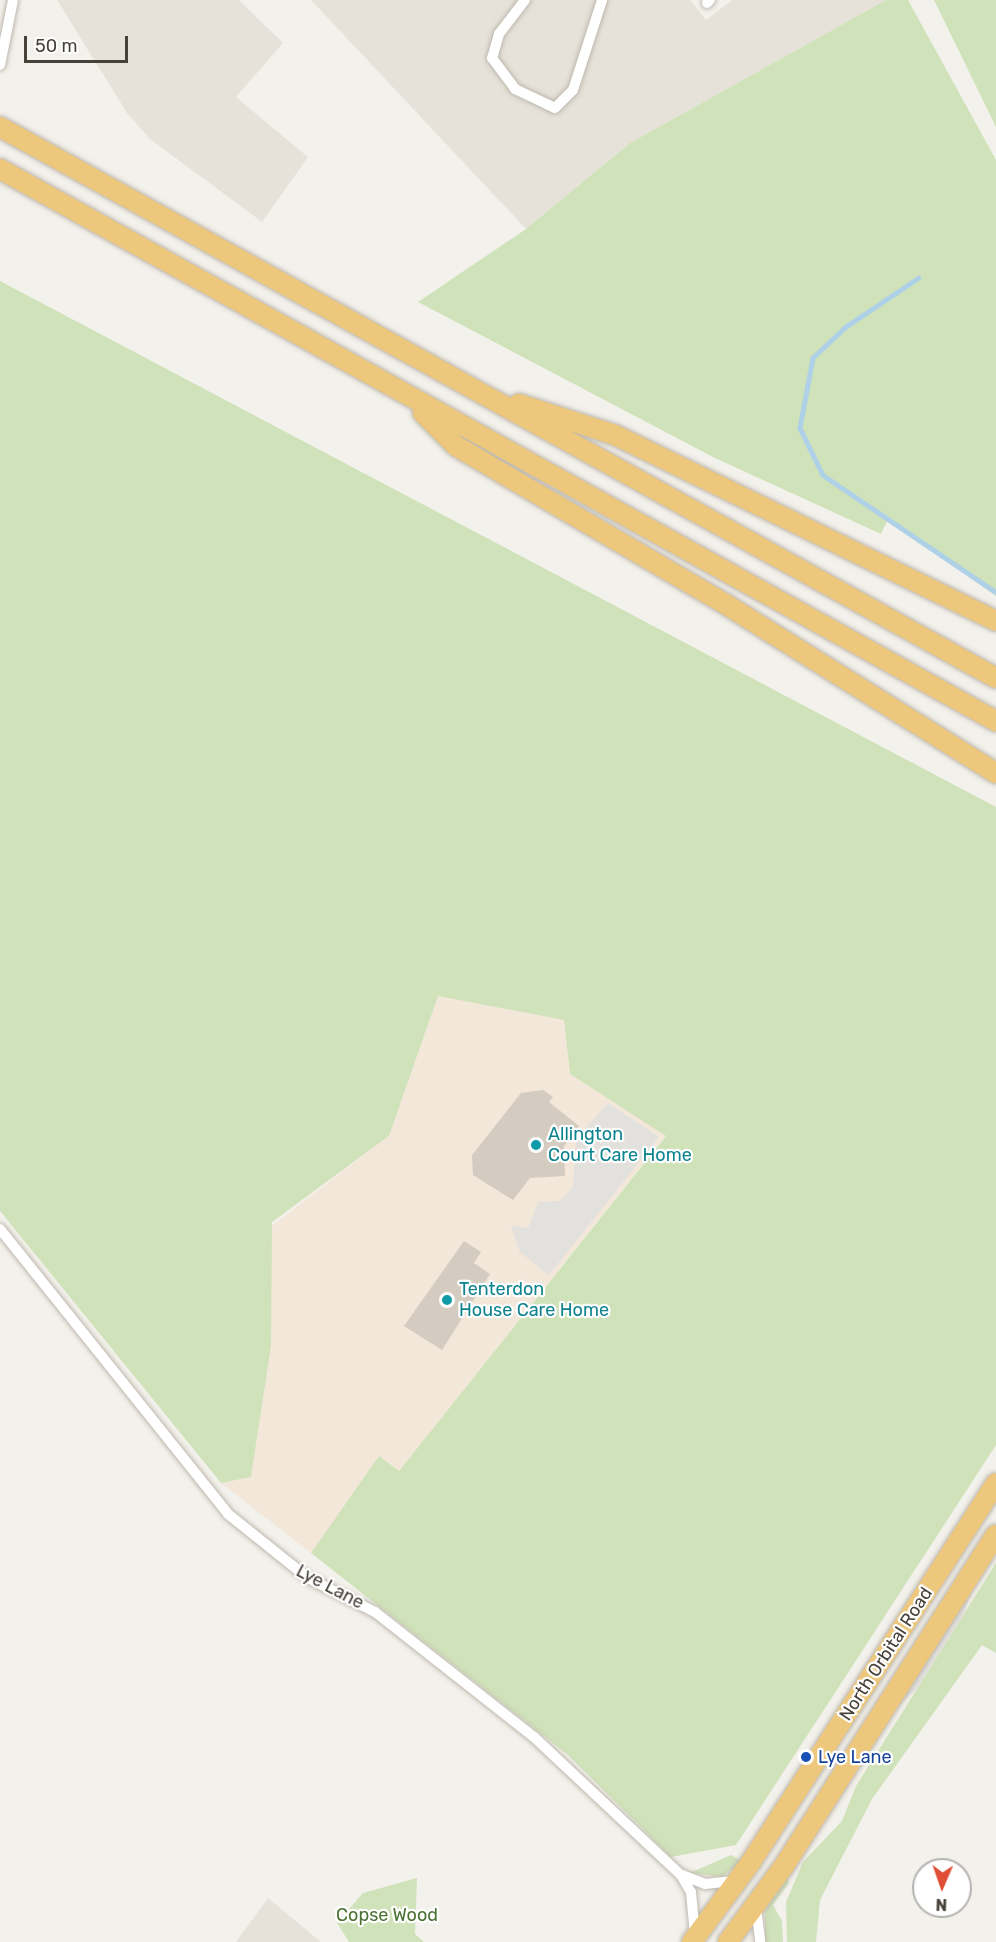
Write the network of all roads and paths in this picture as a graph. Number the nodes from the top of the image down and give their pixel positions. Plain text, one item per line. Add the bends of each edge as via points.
1 (13, 0) edge
2 (525, 0) edge
3 (602, 0) edge
4 (0, 65) edge
5 (0, 127) edge
6 (0, 169) edge
7 (483, 392) junction
8 (409, 398) junction
9 (996, 621) edge
10 (996, 678) edge
11 (996, 721) edge
12 (996, 773) edge
13 (0, 1229) edge
14 (996, 1484) edge
15 (996, 1535) edge
16 (681, 1875) junction
17 (738, 1881) junction
18 (756, 1906) junction
19 (693, 1940) edge
20 (728, 1942) edge
21 (760, 1942) edge

1 - 4 street
2 - 3 street via 499,34 492,58 515,89 555,108 573,90
5 - 7 highway
6 - 8 highway
7 - 9 highway via 615,435
7 - 10 highway
8 - 11 highway
8 - 12 highway via 456,446 727,605
13 - 16 street, Lye Lane via 185,1464 260,1544 394,1626 534,1737
14 - 17 highway, North Orbital Road
15 - 18 highway, North Orbital Road
16 - 17 street, Lye Lane via 705,1884
16 - 19 street, Lye Lane via 691,1892
17 - 19 highway, North Orbital Road
18 - 20 highway, North Orbital Road
18 - 21 street

